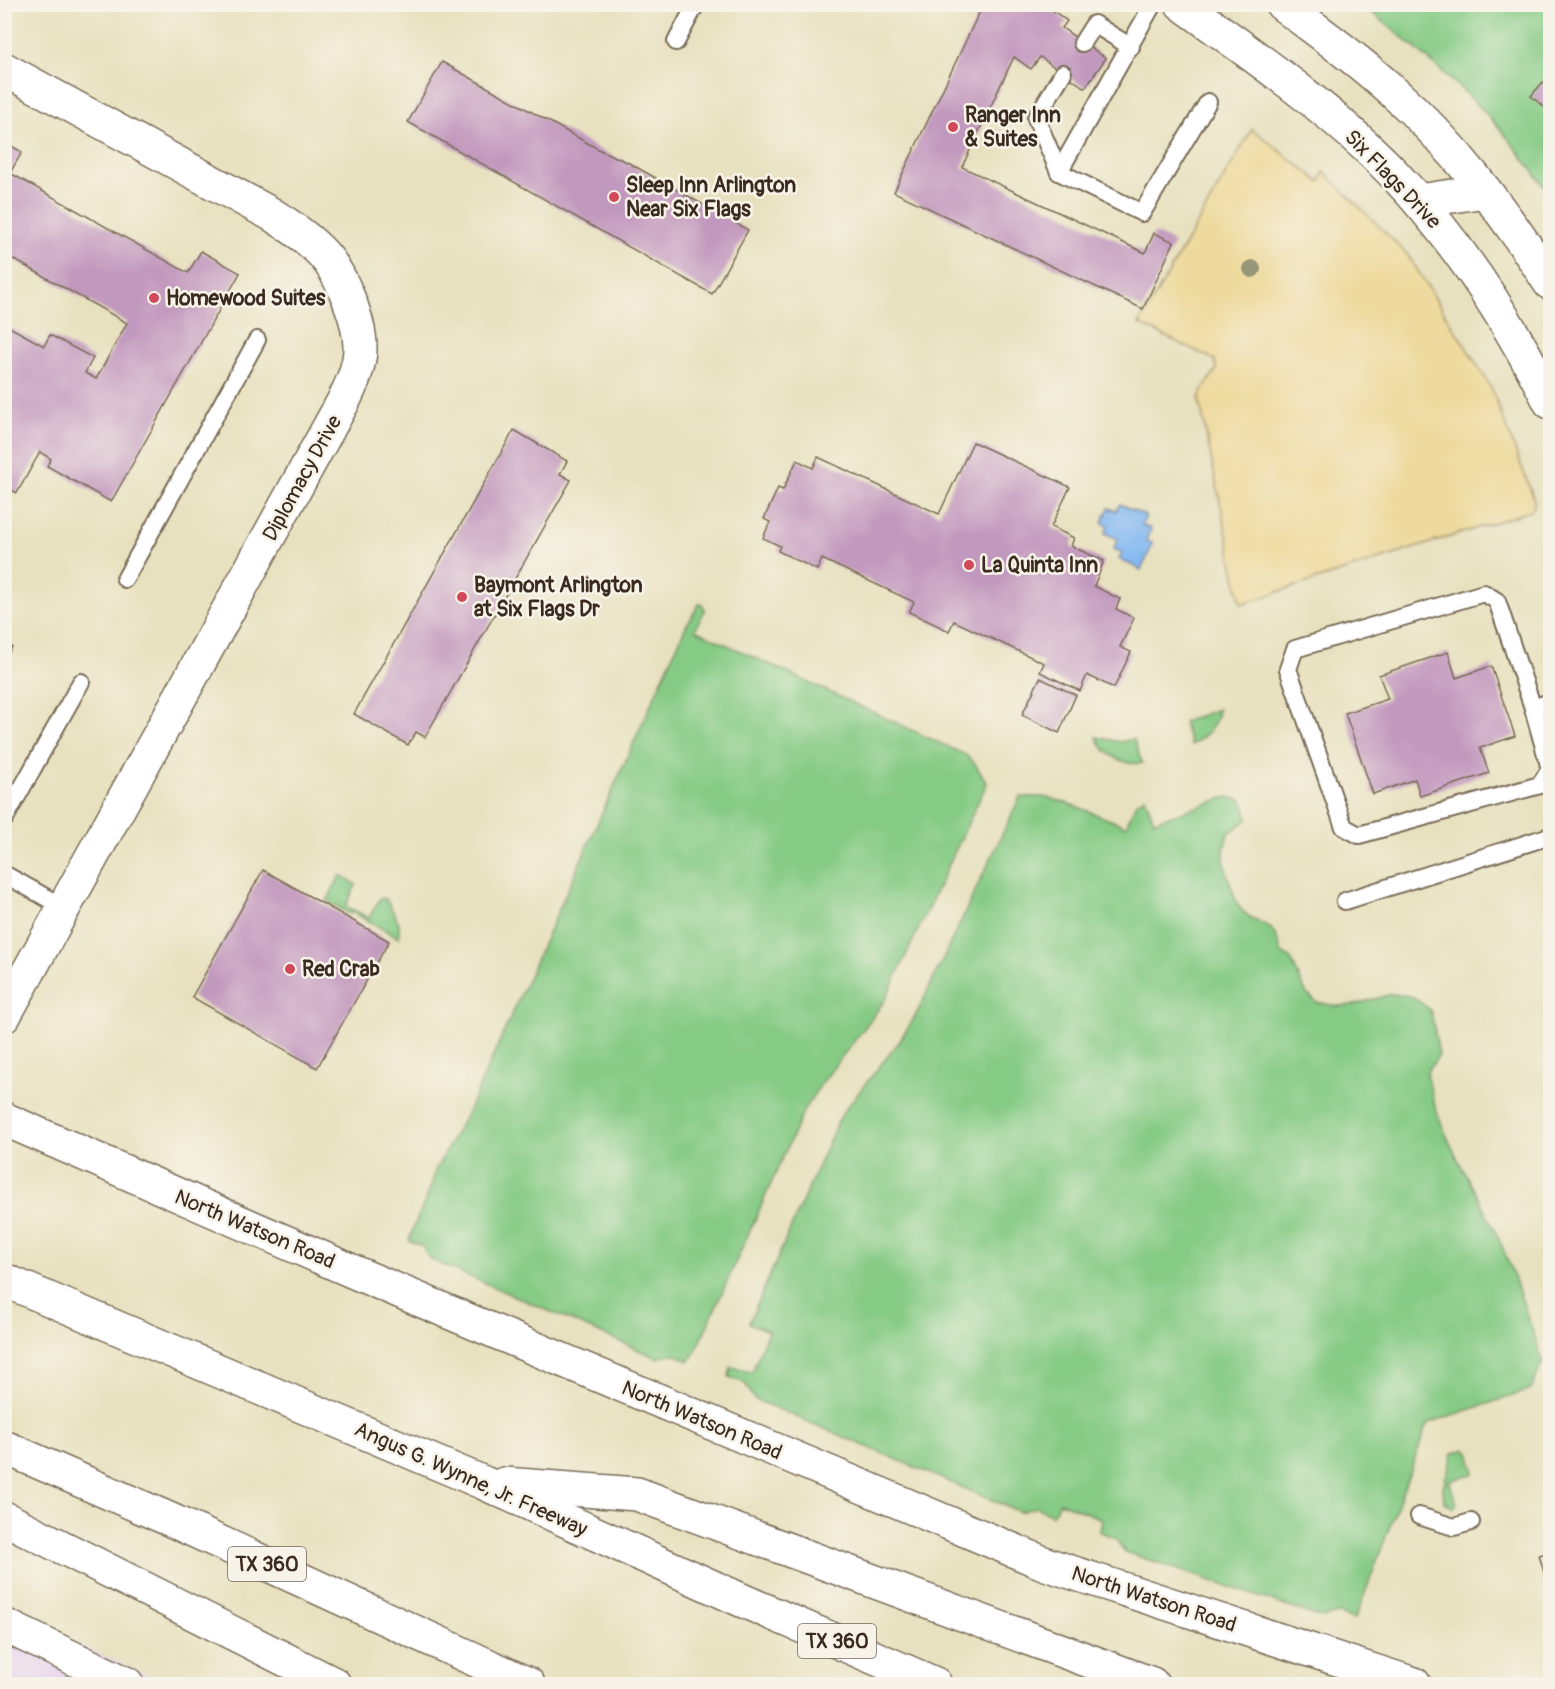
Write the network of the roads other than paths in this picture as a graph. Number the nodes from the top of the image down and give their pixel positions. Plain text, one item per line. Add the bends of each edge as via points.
1 (696, 4) edge
2 (1153, 4) edge
3 (1182, 4) edge
4 (1282, 4) edge
5 (676, 42) dead end
6 (1082, 43) dead end
7 (1131, 47) junction
8 (4, 69) edge
9 (1063, 73) dead end
10 (1208, 102) dead end
11 (1059, 172) junction
12 (1485, 191) junction
13 (1419, 201) junction
14 (1551, 283) edge
15 (257, 340) dead end
16 (1551, 402) edge
17 (125, 579) dead end
18 (81, 682) dead end
19 (1551, 702) edge
20 (1533, 708) junction
21 (4, 820) edge
22 (1551, 836) edge
23 (4, 874) edge
24 (1345, 901) dead end
25 (63, 908) junction
26 (4, 1016) edge
27 (4, 1119) edge
28 (4, 1280) edge
29 (4, 1447) edge
30 (484, 1483) junction
31 (1419, 1516) dead end
32 (4, 1518) edge
33 (1471, 1522) dead end
34 (4, 1625) edge
35 (127, 1684) edge
36 (334, 1684) edge
37 (528, 1684) edge
38 (935, 1684) edge
39 (1152, 1684) edge
40 (1414, 1684) edge

1 - 5 lane
2 - 7 lane
3 - 13 main road, Six Flags Drive via 1340,124
4 - 12 main road via 1392,90
6 - 7 lane via 1094,24
7 - 11 lane
8 - 25 main road, Diplomacy Drive via 299,232 323,254 338,277 351,305 360,349 354,378 343,402
9 - 11 lane via 1036,118
10 - 11 lane via 1142,213
12 - 13 main road
12 - 14 main road
13 - 16 main road, Six Flags Drive via 1506,320
15 - 17 lane
18 - 21 lane
19 - 20 lane
20 - 20 lane via 1550,769 1540,785 1359,835 1344,827 1288,669 1295,649 1484,593 1497,601
22 - 24 lane
23 - 25 lane
25 - 26 main road, Diplomacy Drive
27 - 40 main road, North Watson Road via 368,1278 1046,1564
28 - 30 main road, Angus G. Wynne, Jr. Freeway / TX 360
29 - 37 main road, TX 360
30 - 38 main road, Angus G. Wynne, Jr. Freeway / TX 360
30 - 39 main road via 637,1494
31 - 33 lane via 1454,1527
32 - 36 main road
34 - 35 main road

